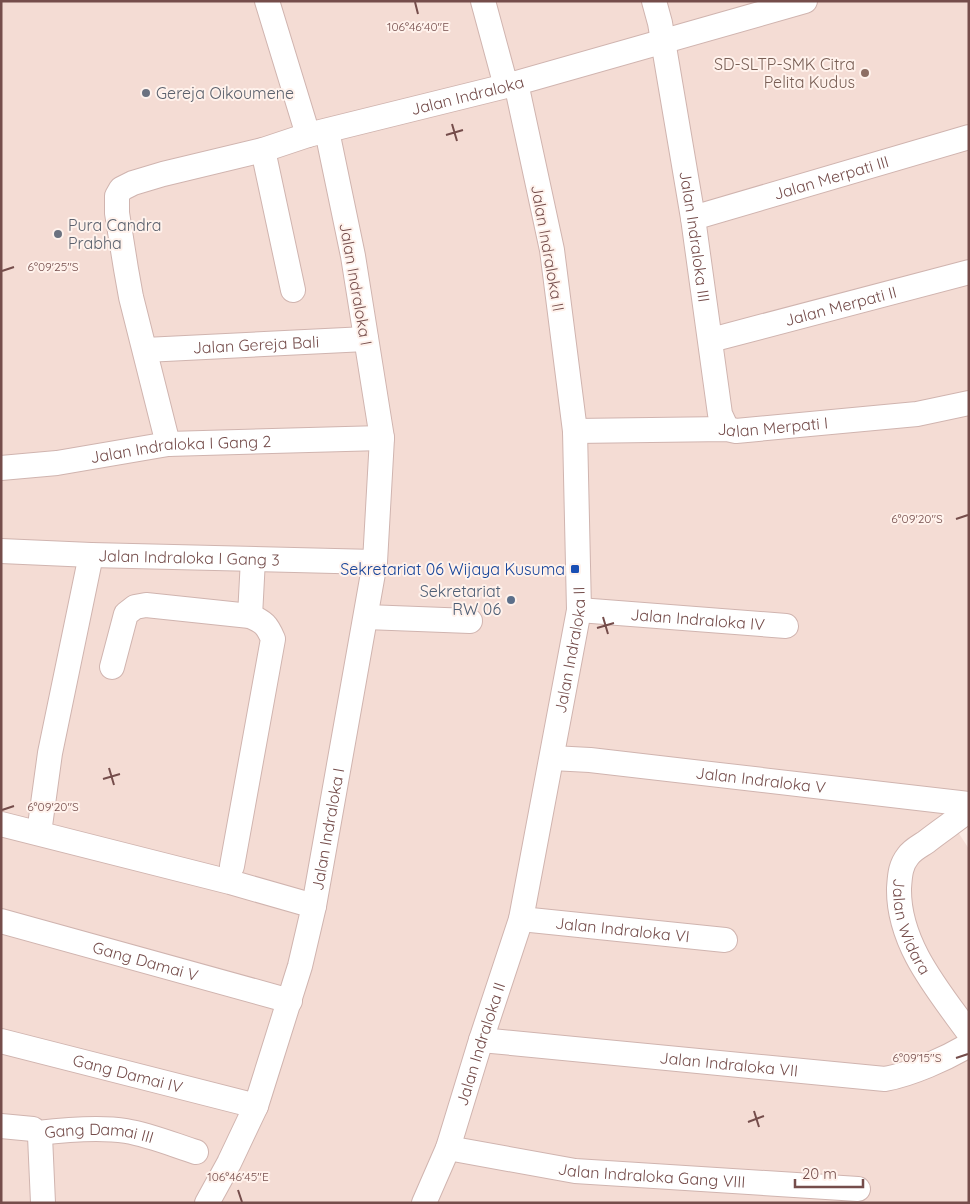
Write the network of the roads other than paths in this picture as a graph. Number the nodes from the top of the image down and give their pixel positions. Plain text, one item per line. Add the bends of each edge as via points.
1 (267, 1) edge
2 (483, 1) edge
3 (654, 1) edge
4 (805, 1) edge
5 (663, 42) junction
6 (511, 84) junction
7 (318, 133) junction
8 (969, 137) edge
9 (263, 150) junction
10 (693, 218) junction
11 (969, 272) edge
12 (293, 290) dead end
13 (366, 339) junction
14 (711, 340) junction
15 (145, 350) junction
16 (969, 403) edge
17 (727, 429) junction
18 (575, 432) junction
19 (372, 438) junction
20 (168, 444) junction
21 (1, 468) edge
22 (1, 551) edge
23 (90, 555) junction
24 (253, 559) junction
25 (375, 562) junction
26 (579, 610) junction
27 (250, 616) junction
28 (366, 618) junction
29 (470, 621) dead end
30 (786, 626) dead end
31 (112, 667) dead end
32 (552, 758) junction
33 (969, 804) edge
34 (969, 810) edge
35 (1, 824) edge
36 (39, 833) junction
37 (231, 874) junction
38 (314, 906) junction
39 (521, 919) junction
40 (1, 920) edge
41 (725, 940) dead end
42 (290, 1001) junction
43 (969, 1032) edge
44 (481, 1040) junction
45 (1, 1041) edge
46 (969, 1045) edge
47 (256, 1106) junction
48 (1, 1126) edge
49 (38, 1133) junction
50 (448, 1148) junction
51 (196, 1152) dead end
52 (858, 1189) dead end
53 (43, 1203) edge
54 (207, 1203) edge
55 (424, 1203) edge

1 - 7 street, Jalan Indraloka I
2 - 6 street, Jalan Indraloka II
3 - 5 street, Jalan Indraloka III
4 - 5 street, Jalan Indraloka
5 - 6 street, Jalan Indraloka
5 - 10 street, Jalan Indraloka III
6 - 7 street, Jalan Indraloka
6 - 18 street, Jalan Indraloka II via 552,250
7 - 9 street, Jalan Indraloka
7 - 13 street, Jalan Indraloka I via 353,256
8 - 10 street, Jalan Merpati III
9 - 12 street
9 - 15 street, Jalan Indraloka via 128,185 117,196 131,298
10 - 14 street, Jalan Indraloka III
11 - 14 street, Jalan Merpati II
13 - 15 street, Jalan Gereja Bali
13 - 19 street, Jalan Indraloka I
14 - 17 street, Jalan Indraloka III via 720,414
15 - 20 street
16 - 17 street, Jalan Merpati I via 917,414 736,431
17 - 18 street, Jalan Merpati I
18 - 26 street, Jalan Indraloka II
19 - 20 street, Jalan Indraloka I Gang 2
19 - 25 street, Jalan Indraloka I
20 - 21 street, Jalan Indraloka I Gang 2 via 57,463
22 - 23 street, Jalan Indraloka I Gang 3
23 - 24 street, Jalan Indraloka I Gang 3
23 - 36 street via 50,753
24 - 25 street, Jalan Indraloka I Gang 3
24 - 27 street
25 - 28 street, Jalan Indraloka I
26 - 30 street, Jalan Indraloka IV
26 - 32 street, Jalan Indraloka II
27 - 31 street via 146,605 135,607 126,614
27 - 37 street via 263,622 273,639
28 - 29 street
28 - 38 street, Jalan Indraloka I
32 - 33 street, Jalan Indraloka V
32 - 39 street, Jalan Indraloka II
34 - 43 street, Jalan Widara via 908,855 900,870 899,892 905,927 918,958
35 - 36 street
36 - 37 street
37 - 38 street
38 - 42 street, Jalan Indraloka I
39 - 41 street, Jalan Indraloka VI
39 - 44 street, Jalan Indraloka II
40 - 42 street, Gang Damai V
42 - 47 street, Jalan Indraloka I
44 - 46 street, Jalan Indraloka VII via 885,1079 953,1055
44 - 50 street, Jalan Indraloka II
45 - 47 street, Gang Damai IV
47 - 54 street, Jalan Indraloka I
48 - 49 street, Gang Damai III via 33,1129
49 - 51 street, Gang Damai III via 121,1130
49 - 53 street
50 - 52 street, Jalan Indraloka Gang VIII via 575,1171
50 - 55 street, Jalan Indraloka II

